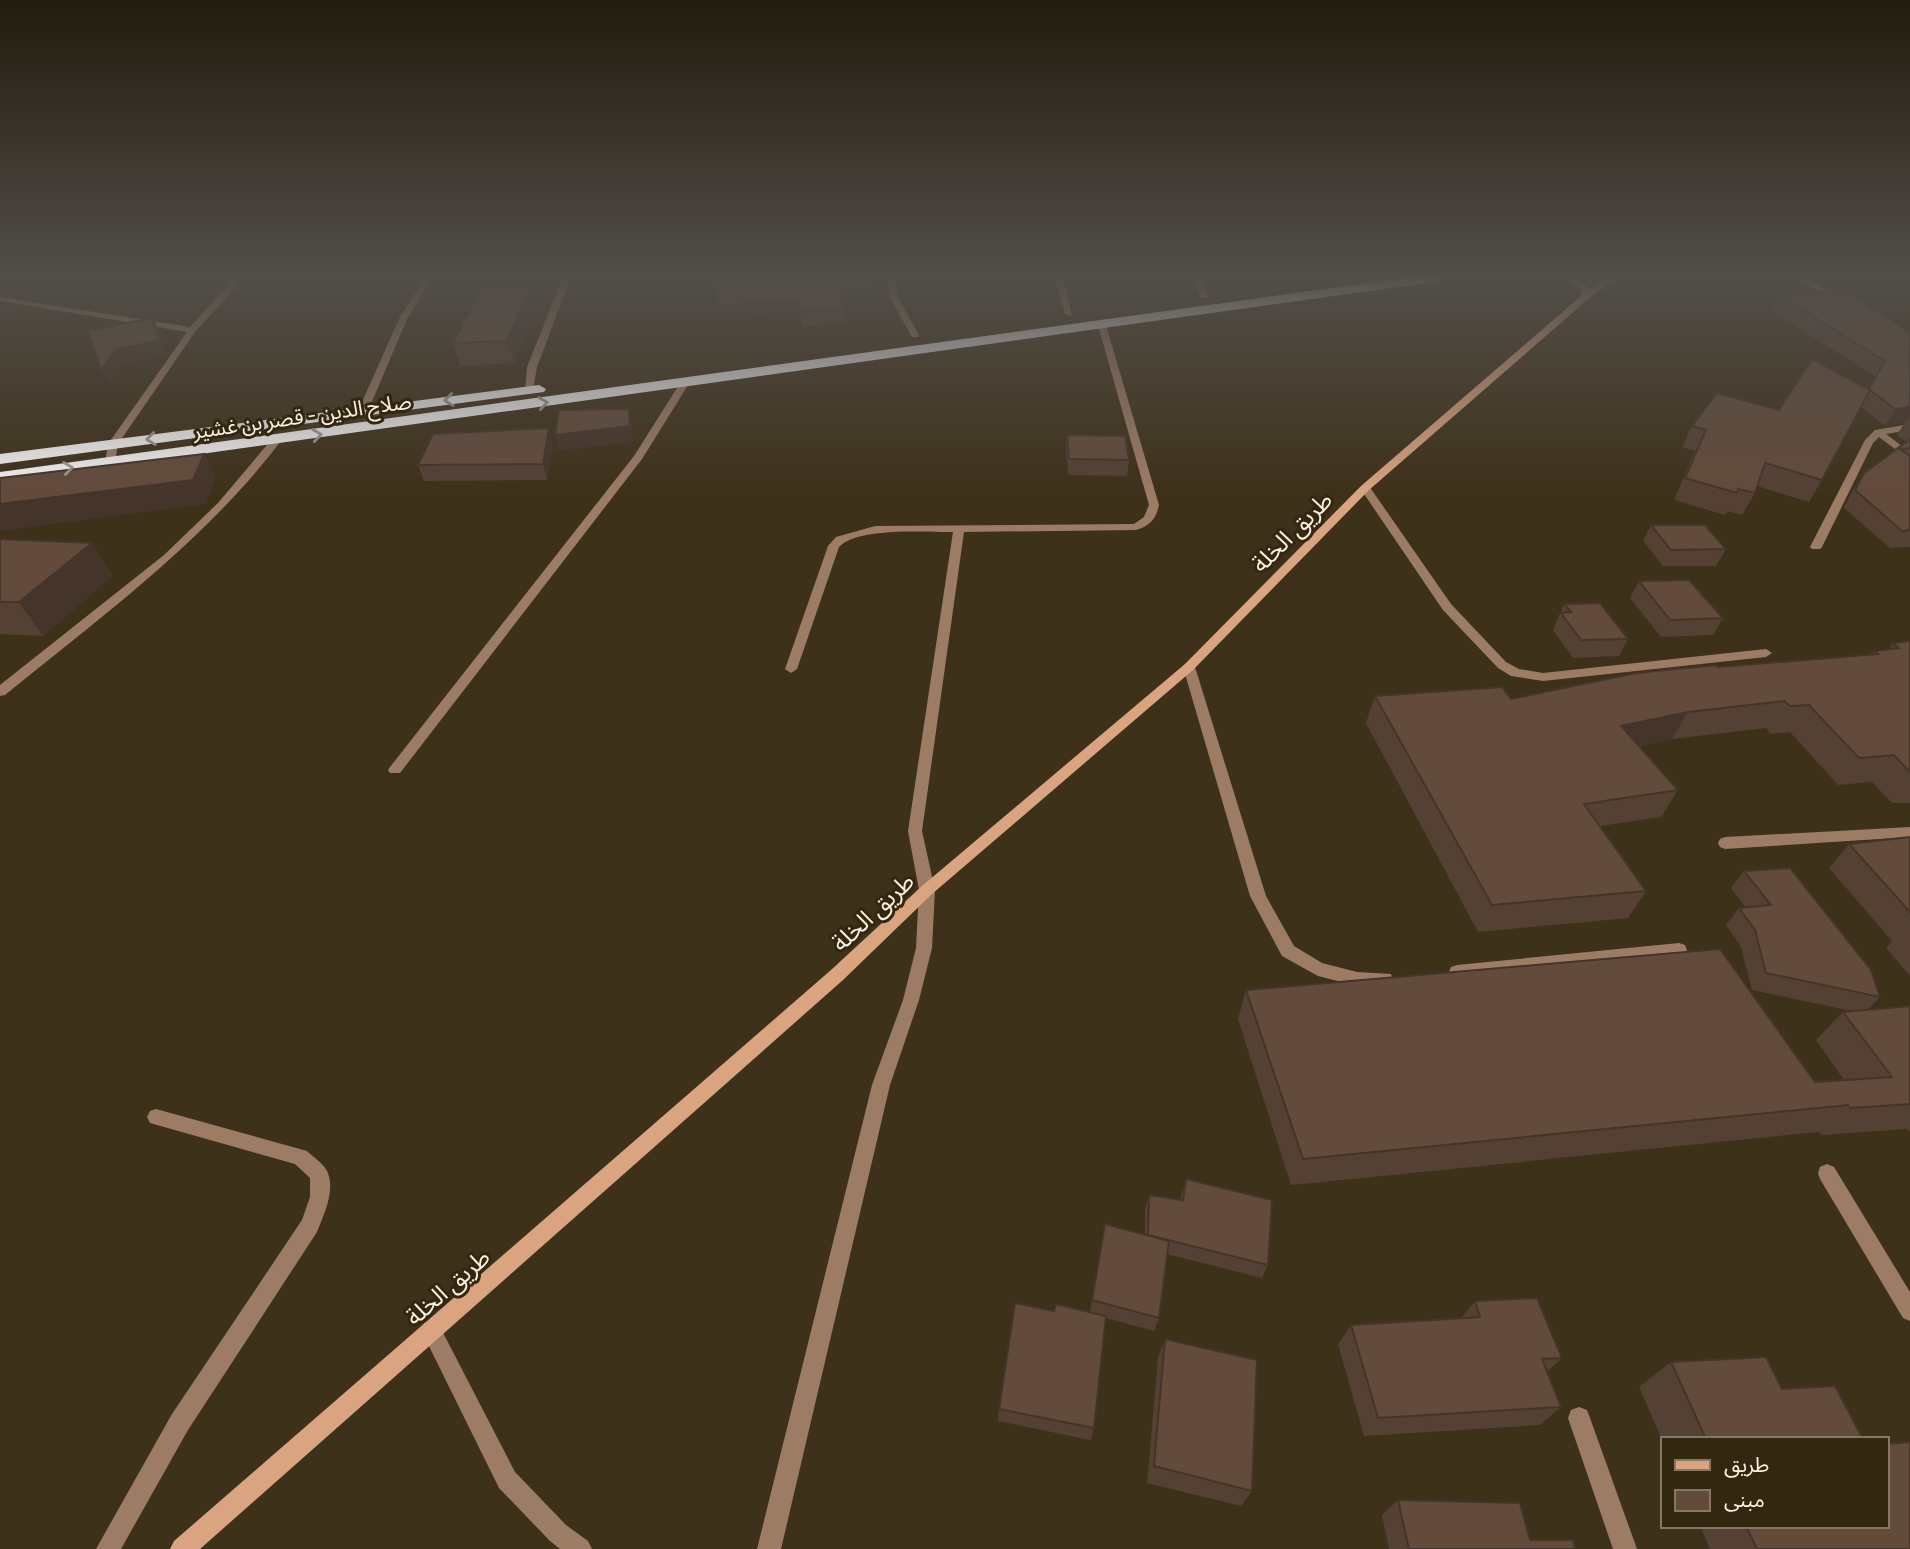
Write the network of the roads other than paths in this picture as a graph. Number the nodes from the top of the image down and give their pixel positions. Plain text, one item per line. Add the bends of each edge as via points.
1 (179, 349) edge
2 (390, 349) edge
3 (539, 349) edge
4 (814, 349) edge
5 (912, 349) edge
6 (1109, 349) edge
7 (1525, 349) edge
8 (685, 382) junction
9 (528, 390) junction
10 (363, 411) junction
11 (1910, 428) edge
12 (1878, 432) junction
13 (276, 441) junction
14 (113, 444) junction
15 (1910, 457) edge
16 (0, 459) edge
17 (110, 462) junction
18 (0, 477) edge
19 (1366, 488) junction
20 (959, 527) junction
21 (1816, 547) dead end
22 (1766, 653) dead end
23 (1189, 667) junction
24 (791, 669) dead end
25 (0, 692) edge
26 (395, 770) dead end
27 (1910, 832) edge
28 (1725, 843) dead end
29 (927, 890) junction
30 (1679, 950) edge
31 (1444, 973) edge
32 (1403, 978) edge
33 (156, 1117) dead end
34 (1827, 1173) dead end
35 (1910, 1311) edge
36 (431, 1330) junction
37 (1579, 1418) dead end
38 (108, 1549) edge
39 (183, 1549) edge
40 (580, 1549) edge
41 (769, 1549) edge
42 (1625, 1549) edge

1 - 14 street
2 - 10 street
3 - 9 street
4 - 9 highway
5 - 8 highway, صلاح الدين - قصر بن غشير
6 - 20 street via 1154,505 1146,523 1136,527
7 - 19 street, طريق الخلة
13 -> 8 highway, صلاح الدين - قصر بن غشير
8 - 26 street via 638,457
9 -> 10 highway
10 -> 14 highway
11 - 12 street
12 - 15 street
12 - 21 street
13 - 17 highway, صلاح الدين - قصر بن غشير
13 - 25 street via 222,505 168,557
14 - 16 highway
14 - 17 street
18 -> 17 highway, صلاح الدين - قصر بن غشير
19 - 22 street via 1447,607 1502,665 1516,673 1543,677
19 - 23 street, طريق الخلة
20 - 24 street via 876,529 840,539
20 - 29 street via 915,831
23 - 29 street, طريق الخلة
23 - 32 street via 1258,896 1288,951 1318,969 1357,979
27 - 28 street
29 - 36 street, طريق الخلة via 837,975
29 - 41 street via 923,948 911,1000 881,1085
30 - 31 street
33 - 38 street via 300,1157 319,1174 320,1197 310,1225 180,1422
34 - 35 street
36 - 39 street, طريق الخلة
36 - 40 street via 507,1480
37 - 42 street

